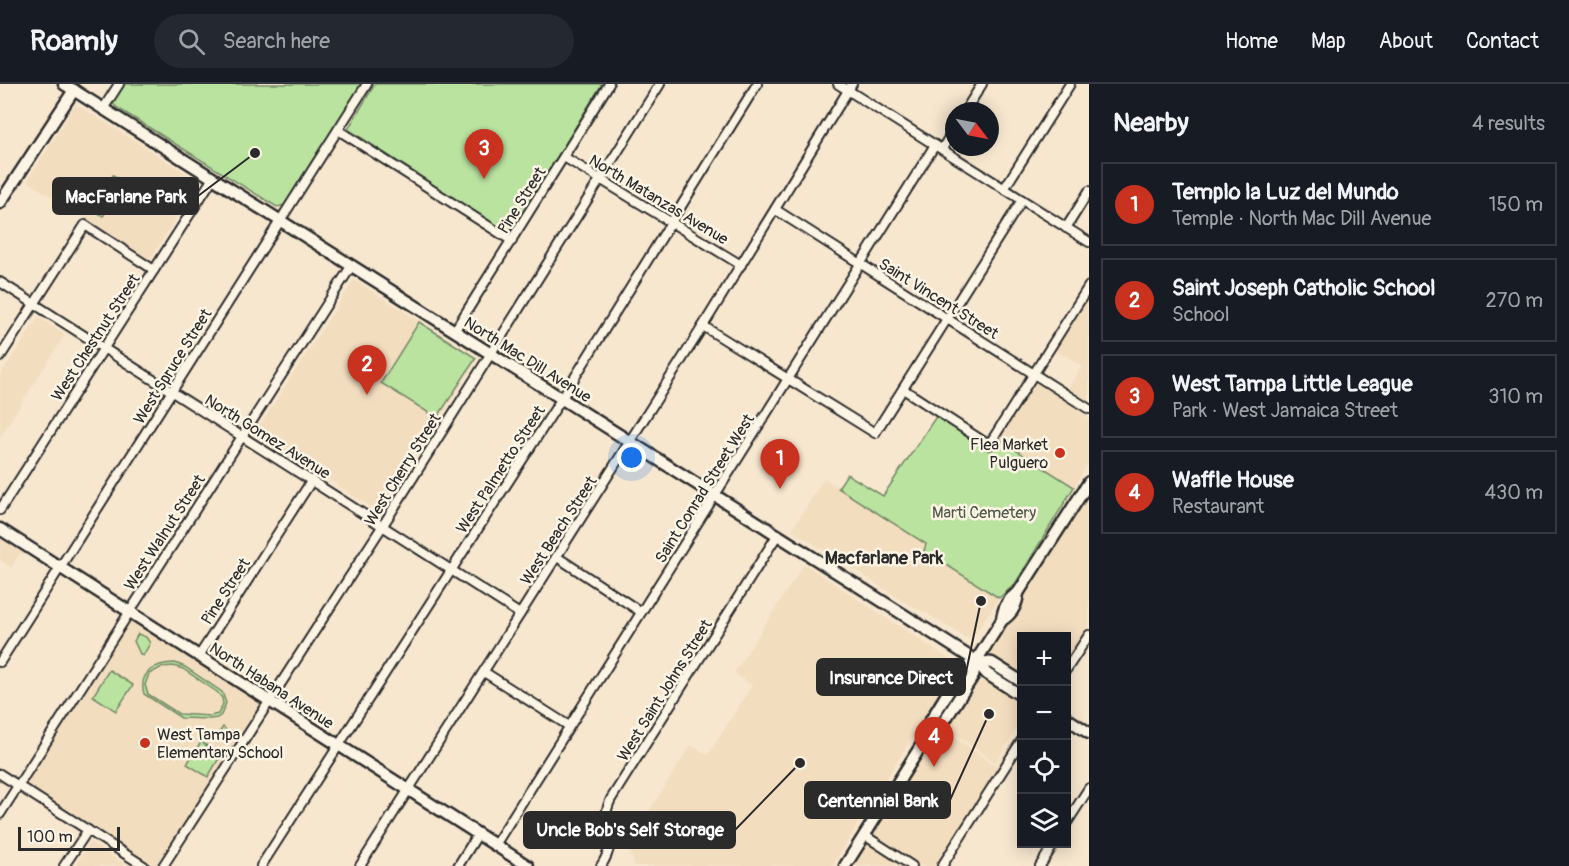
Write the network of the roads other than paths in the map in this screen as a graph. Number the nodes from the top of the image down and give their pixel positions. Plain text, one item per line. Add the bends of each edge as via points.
1 (119, 84) edge
2 (367, 84) edge
3 (609, 84) edge
4 (660, 84) edge
5 (757, 84) edge
6 (838, 84) edge
7 (982, 84) edge
8 (1070, 84) edge
9 (69, 87) edge
10 (850, 87) edge
11 (971, 102) edge
12 (103, 109) junction
13 (338, 130) junction
14 (945, 139) edge
15 (938, 147) junction
16 (564, 156) junction
17 (213, 178) junction
18 (601, 180) junction
19 (1004, 189) junction
20 (1089, 191) edge
21 (1022, 200) junction
22 (0, 203) edge
23 (776, 210) junction
24 (281, 221) junction
25 (672, 223) junction
26 (1066, 228) junction
27 (512, 241) junction
28 (1089, 242) edge
29 (861, 264) junction
30 (352, 265) junction
31 (741, 265) junction
32 (154, 270) junction
33 (0, 282) edge
34 (1089, 286) edge
35 (34, 303) junction
36 (947, 319) junction
37 (703, 326) junction
38 (455, 330) junction
39 (104, 348) junction
40 (491, 354) junction
41 (0, 357) edge
42 (1034, 373) junction
43 (788, 380) junction
44 (903, 389) junction
45 (172, 391) junction
46 (562, 398) junction
47 (1089, 409) edge
48 (242, 436) junction
49 (630, 441) junction
50 (312, 480) junction
51 (1087, 489) edge
52 (715, 495) junction
53 (0, 510) edge
54 (382, 525) junction
55 (0, 528) edge
56 (778, 534) junction
57 (556, 557) junction
58 (61, 568) junction
59 (451, 570) junction
60 (129, 611) junction
61 (641, 612) junction
62 (520, 614) junction
63 (1089, 635) edge
64 (199, 656) junction
65 (976, 661) junction
66 (0, 662) edge
67 (1071, 662) edge
68 (484, 672) junction
69 (1017, 679) edge
70 (1017, 693) edge
71 (270, 701) junction
72 (1071, 721) edge
73 (569, 726) junction
74 (1089, 733) edge
75 (339, 746) junction
76 (1017, 748) edge
77 (0, 774) edge
78 (18, 786) junction
79 (1089, 788) edge
80 (409, 789) junction
81 (0, 814) edge
82 (1071, 816) edge
83 (88, 830) junction
84 (478, 834) junction
85 (864, 835) junction
86 (495, 845) junction
87 (1051, 848) edge
88 (64, 866) edge
89 (144, 866) edge
90 (163, 866) edge
91 (261, 866) edge
92 (360, 866) edge
93 (458, 866) edge
94 (528, 866) edge
95 (602, 866) edge
96 (845, 866) edge
97 (912, 866) edge
98 (942, 866) edge
99 (1040, 866) edge

1 - 12 street
2 - 13 street, West Spruce Street
3 - 16 street, Pine Street
4 - 18 street, West Cherry Street
5 - 25 street, West Palmetto Street
6 - 10 street
7 - 11 street
8 - 19 street
9 - 12 street, North Mac Dill Avenue
9 - 22 street
10 - 15 street
10 - 23 street, West Beach Street
12 - 17 street, North Mac Dill Avenue
13 - 24 street, West Spruce Street
13 - 27 street
14 - 15 street, Saint Conrad Street West
15 - 19 street
15 - 29 street, Saint Conrad Street West
16 - 18 street, North Matanzas Avenue
16 - 27 street, Pine Street
17 - 24 street, North Mac Dill Avenue
17 - 32 street, West Chestnut Street
18 - 25 street, North Matanzas Avenue
18 - 40 street, West Cherry Street
19 - 21 street
20 - 26 street
21 - 26 street
21 - 36 street
23 - 29 street, Saint Vincent Street
23 - 31 street, West Beach Street
24 - 30 street, North Mac Dill Avenue
24 - 45 street, West Spruce Street
25 - 31 street, North Matanzas Avenue
25 - 46 street, West Palmetto Street
26 - 28 street
27 - 38 street, Pine Street
29 - 36 street, Saint Vincent Street
29 - 43 street, Saint Conrad Street West
30 - 38 street, North Mac Dill Avenue
30 - 48 street, West Walnut Street
31 - 37 street, West Beach Street
32 - 35 street via 85,225
32 - 39 street, West Chestnut Street
33 - 35 street, North Gomez Avenue
34 - 42 street
35 - 39 street, North Gomez Avenue
35 - 41 street
36 - 42 street, Saint Vincent Street
36 - 44 street
37 - 43 street
37 - 49 street, West Beach Street
38 - 40 street, North Mac Dill Avenue
39 - 45 street, North Gomez Avenue
39 - 53 street, West Chestnut Street
40 - 46 street, North Mac Dill Avenue
40 - 54 street, West Cherry Street
42 - 44 street via 989,445
42 - 47 street, Saint Vincent Street
43 - 44 street via 875,433
43 - 52 street, Saint Conrad Street West
45 - 48 street, North Gomez Avenue
45 - 58 street, West Spruce Street
46 - 49 street, North Mac Dill Avenue
46 - 59 street, West Palmetto Street
48 - 50 street, North Gomez Avenue
48 - 60 street, West Walnut Street
49 - 52 street, North Mac Dill Avenue
49 - 57 street, West Beach Street
50 - 54 street, North Gomez Avenue
50 - 64 street, Pine Street
51 - 65 street
52 - 56 street, North Mac Dill Avenue
52 - 61 street, Saint Conrad Street West
54 - 59 street, North Gomez Avenue
54 - 71 street, West Cherry Street
55 - 58 street, North Habana Avenue
56 - 65 street, North Mac Dill Avenue
56 - 95 street, West Saint Johns Street via 611,799 605,820 611,844
57 - 61 street
57 - 62 street, West Beach Street
58 - 60 street, North Habana Avenue
58 - 66 street, West Spruce Street
59 - 62 street, North Gomez Avenue
59 - 75 street, West Palmetto Street
60 - 64 street, North Habana Avenue
60 - 78 street, West Walnut Street
61 - 73 street, Saint Conrad Street West
62 - 68 street, West Beach Street
63 - 67 street
64 - 71 street, North Habana Avenue
65 - 69 street, North Mac Dill Avenue via 992,663
65 - 70 street, North Mac Dill Avenue via 987,674
65 - 85 street via 961,671 926,728 926,738
68 - 73 street
68 - 80 street, West Beach Street
71 - 75 street, North Habana Avenue
71 - 90 street, West Cherry Street
72 - 74 street
73 - 86 street, Saint Conrad Street West
75 - 80 street, North Habana Avenue
75 - 91 street, West Palmetto Street
76 - 98 street
77 - 78 street
78 - 81 street, West Walnut Street
78 - 83 street
79 - 82 street
80 - 84 street, North Habana Avenue
80 - 92 street, West Beach Street
83 - 88 street
83 - 89 street
84 - 86 street, North Habana Avenue
84 - 93 street
85 - 96 street
85 - 97 street
86 - 94 street, North Habana Avenue
87 - 99 street

